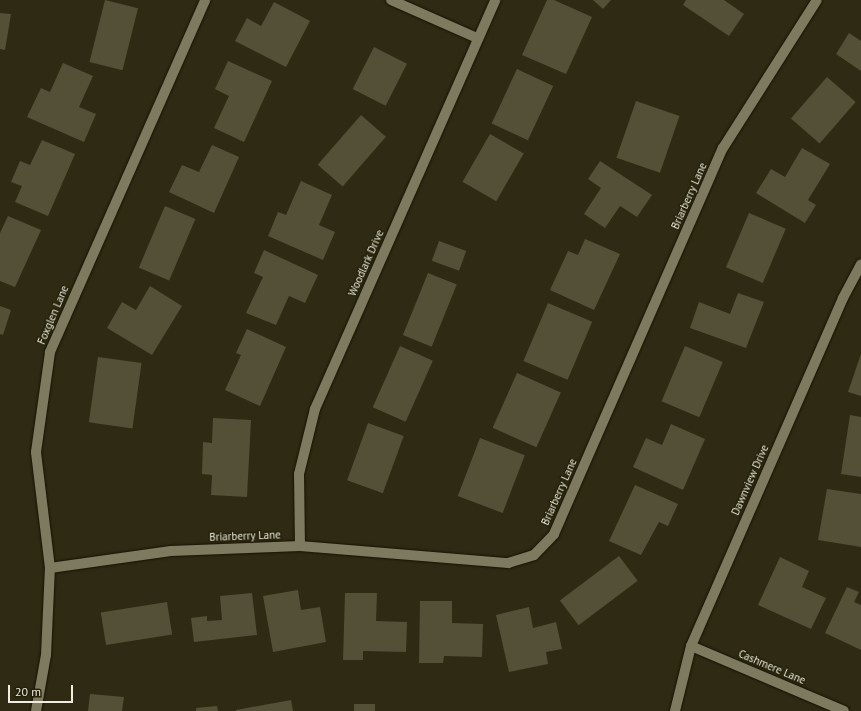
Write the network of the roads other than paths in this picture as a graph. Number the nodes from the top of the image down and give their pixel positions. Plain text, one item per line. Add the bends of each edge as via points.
1 (205, 0) edge
2 (390, 0) edge
3 (495, 0) edge
4 (817, 0) edge
5 (477, 38) junction
6 (861, 264) edge
7 (300, 546) junction
8 (50, 568) junction
9 (691, 646) junction
10 (36, 711) edge
11 (675, 711) edge
12 (844, 711) edge

1 - 8 street, Foxglen Lane via 50,352 36,452
2 - 5 street
3 - 5 street, Woodlark Drive
4 - 7 street, Briarberry Lane via 723,148 554,534 534,555 508,563
5 - 7 street, Woodlark Drive via 315,409 299,474
6 - 9 street, Dawnview Drive via 843,298
7 - 8 street, Briarberry Lane via 170,551
8 - 10 street, Foxglen Lane via 46,655
9 - 11 street, Dawnview Drive
9 - 12 street, Cashmere Lane

